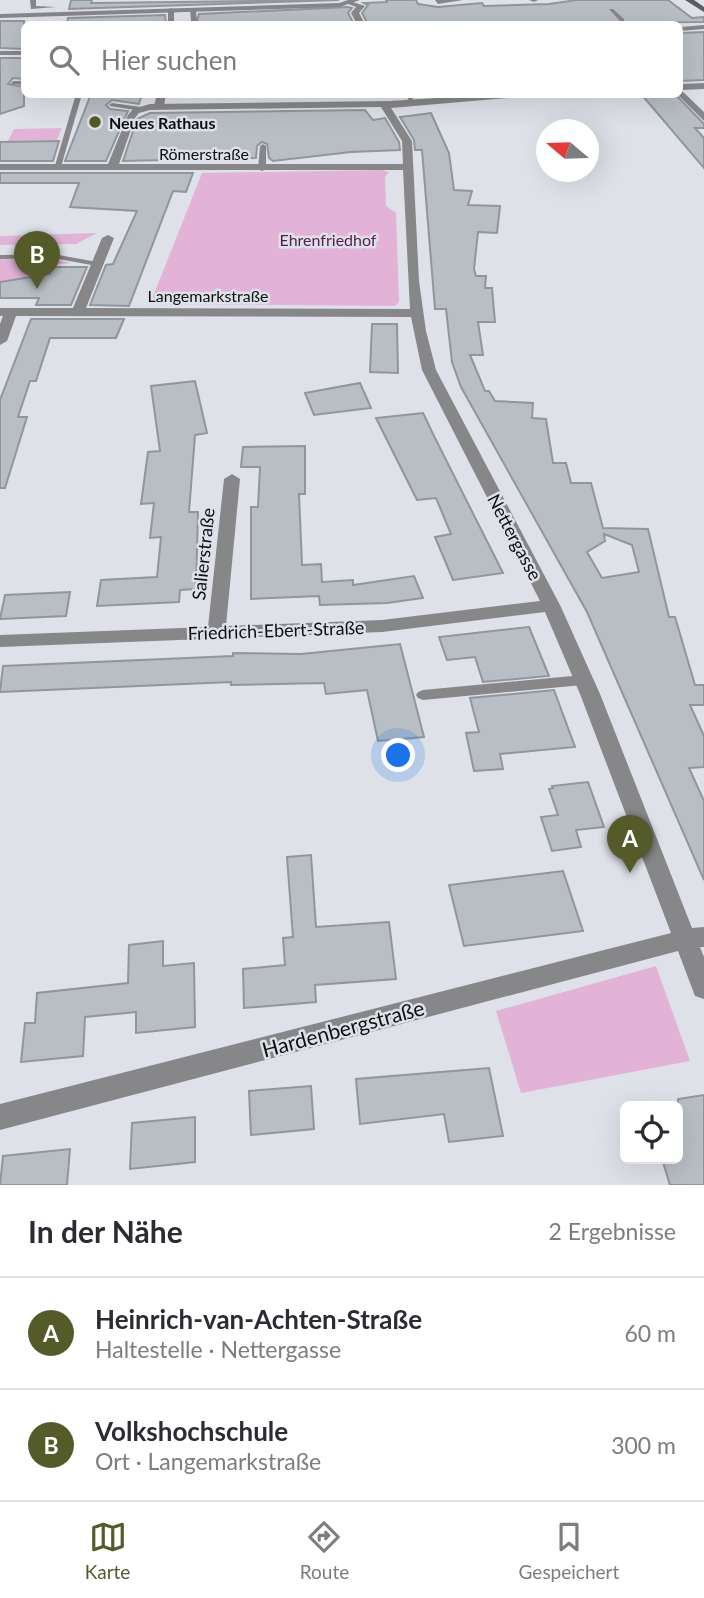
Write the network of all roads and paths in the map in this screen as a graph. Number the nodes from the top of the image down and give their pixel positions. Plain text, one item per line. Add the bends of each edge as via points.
1 (33, 0) edge
2 (459, 0) edge
3 (689, 0) edge
4 (353, 1) edge
5 (438, 2) dead end
6 (53, 7) edge
7 (194, 9) junction
8 (171, 10) junction
9 (611, 10) dead end
10 (704, 10) edge
11 (0, 16) edge
12 (622, 20) dead end
13 (171, 21) edge
14 (194, 21) dead end
15 (359, 21) edge
16 (704, 27) edge
17 (683, 29) edge
18 (0, 53) edge
19 (21, 53) edge
20 (13, 83) dead end
21 (21, 83) edge
22 (704, 86) edge
23 (683, 89) edge
24 (683, 93) edge
25 (78, 98) edge
26 (161, 98) edge
27 (376, 98) edge
28 (410, 98) edge
29 (390, 104) junction
30 (111, 105) dead end
31 (159, 106) junction
32 (141, 109) junction
33 (704, 118) edge
34 (263, 146) dead end
35 (0, 167) edge
36 (57, 167) junction
37 (407, 167) junction
38 (112, 168) junction
39 (262, 169) junction
40 (108, 237) dead end
41 (0, 257) edge
42 (97, 264) junction
43 (5, 312) edge
44 (78, 312) junction
45 (416, 313) junction
46 (0, 341) edge
47 (232, 479) dead end
48 (551, 605) junction
49 (216, 633) junction
50 (0, 640) edge
51 (583, 680) junction
52 (423, 695) dead end
53 (695, 938) edge
54 (704, 988) edge
55 (0, 1117) edge

1 - 6 lane via 33,8
2 - 5 street
3 - 10 main road
4 - 7 street
4 - 15 street via 361,6 355,13
6 - 8 street
6 - 11 street
7 - 8 street
7 - 14 lane
8 - 13 lane
9 - 12 lane
16 - 17 street
18 - 19 street
20 - 21 lane
22 - 23 street
24 - 33 street
25 - 36 lane
26 - 31 street
27 - 29 street
28 - 29 street
29 - 31 street
29 - 37 street, Nettergasse via 388,113 407,141
30 - 32 lane
31 - 32 street
32 - 38 street via 131,117
34 - 39 lane
35 - 36 street, Römerstraße
36 - 38 street, Römerstraße
37 - 39 street, Römerstraße
37 - 45 street, Nettergasse
38 - 39 street, Römerstraße
40 - 42 street
41 - 42 lane via 53,256
42 - 44 street
43 - 44 street, Langemarkstraße
43 - 46 street
44 - 45 street, Langemarkstraße
45 - 48 street, Nettergasse via 433,382
47 - 49 street, Salierstraße
48 - 49 street, Friedrich-Ebert-Straße via 382,626
48 - 51 street, Nettergasse
49 - 50 street, Friedrich-Ebert-Straße
51 - 52 lane
51 - 53 street, Nettergasse
53 - 54 street, Nettergasse
53 - 55 street, Hardenbergstraße

